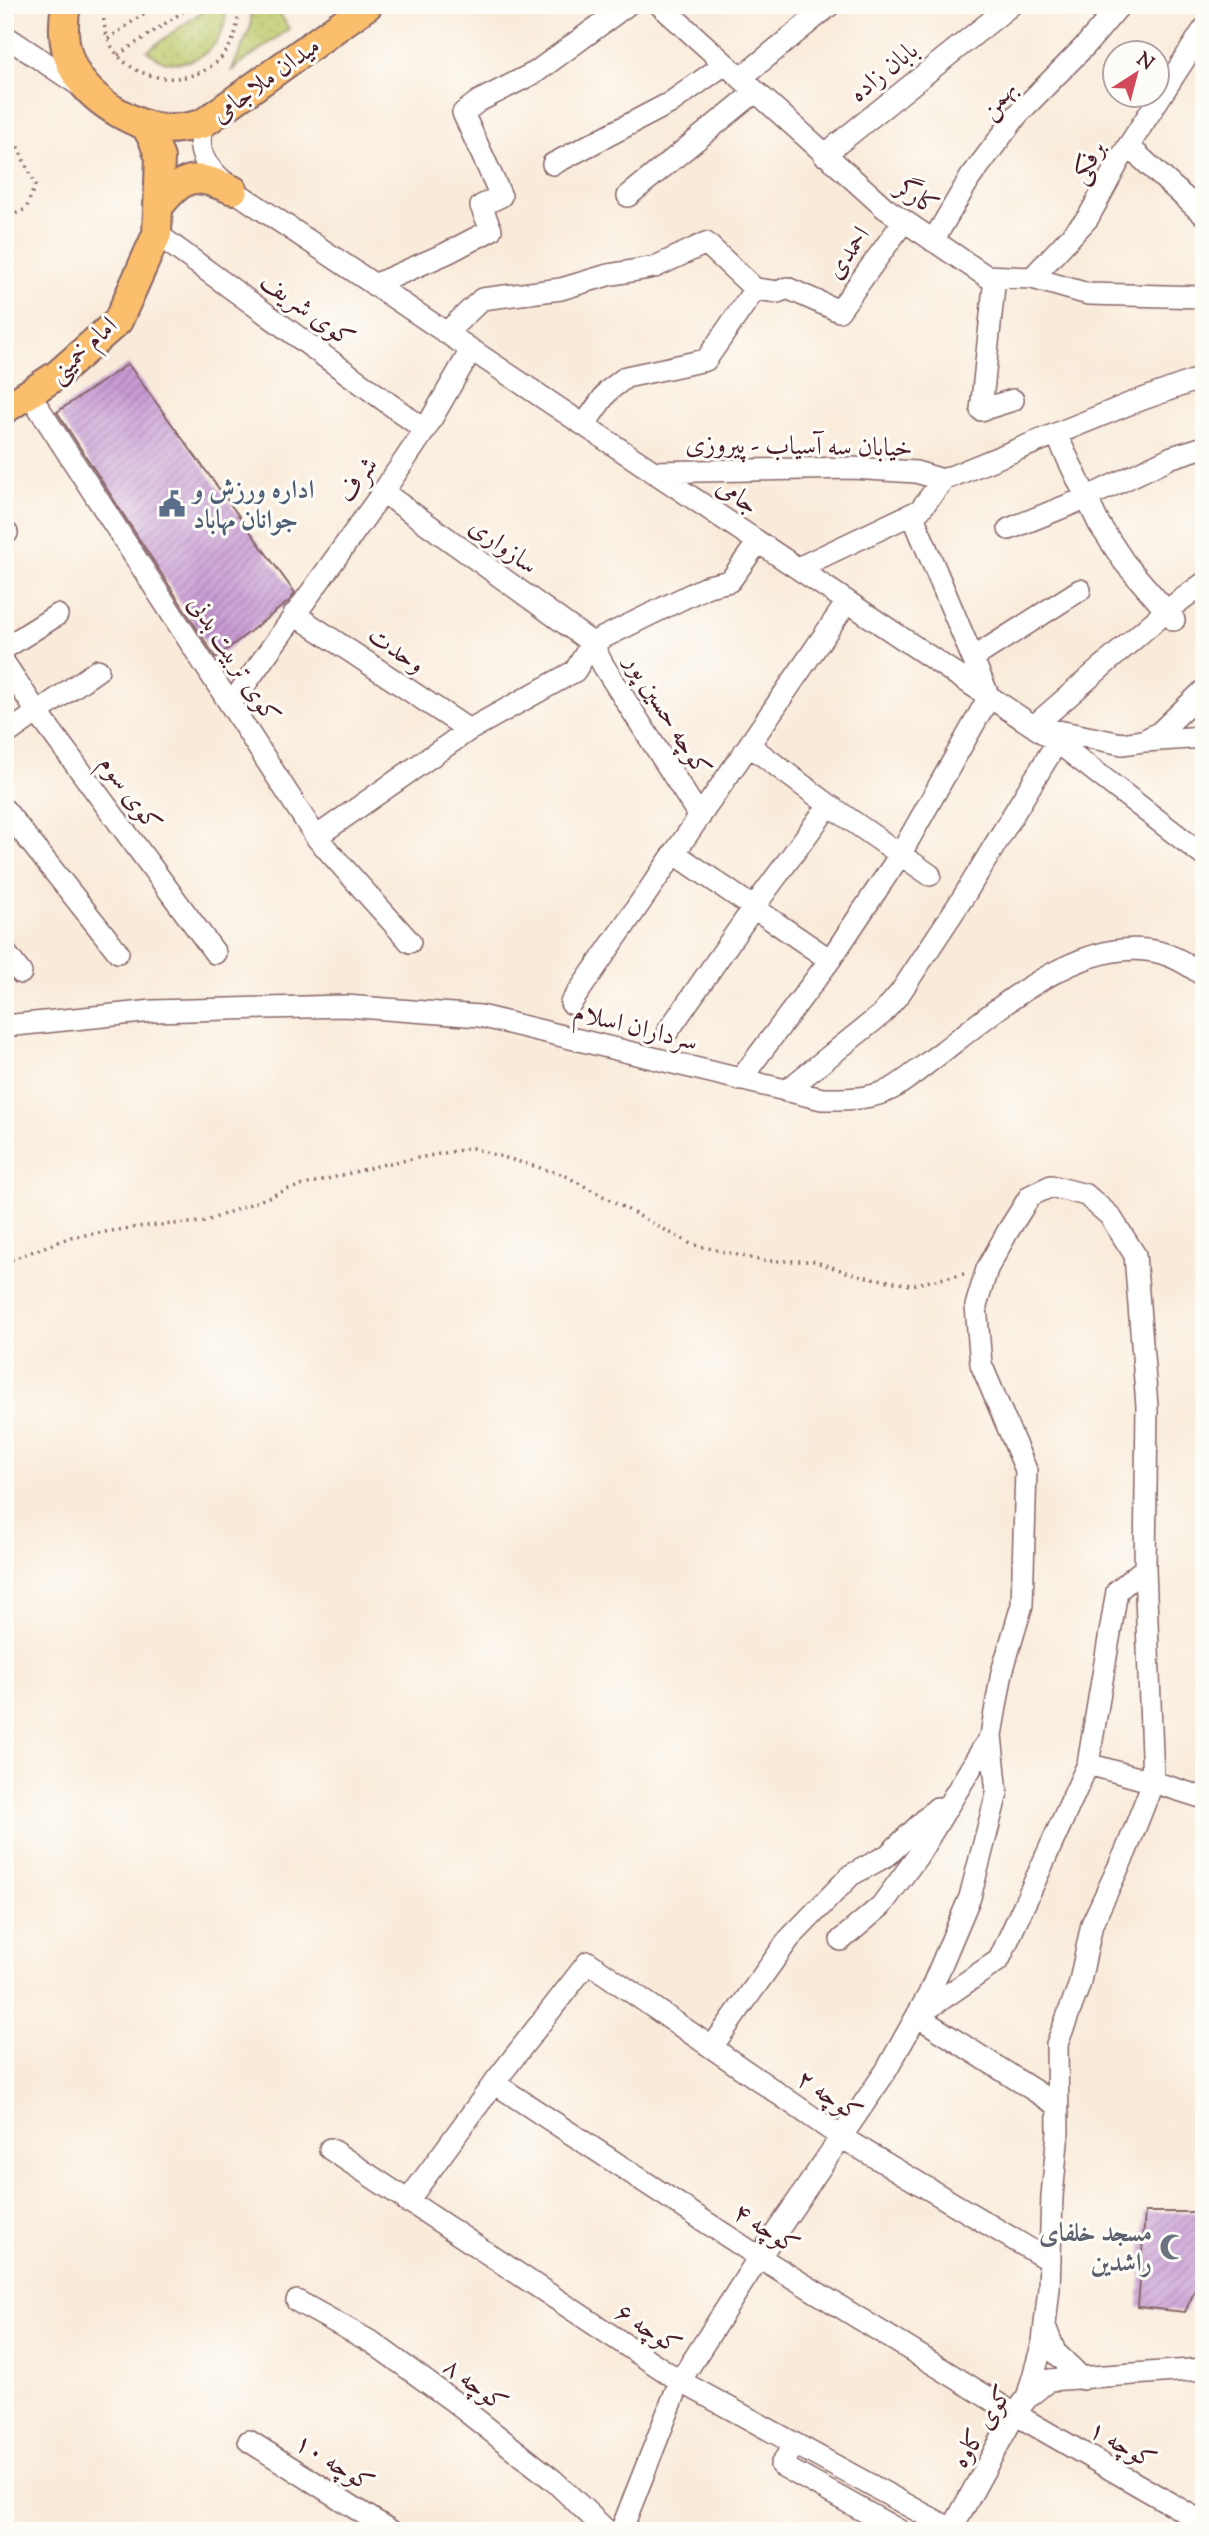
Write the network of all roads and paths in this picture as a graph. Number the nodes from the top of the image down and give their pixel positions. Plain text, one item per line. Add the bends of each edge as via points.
1 (66, 5) edge
2 (104, 5) edge
3 (156, 5) edge
4 (193, 5) edge
5 (238, 5) edge
6 (368, 5) edge
7 (627, 5) edge
8 (660, 5) edge
9 (830, 5) edge
10 (1011, 5) edge
11 (1120, 5) edge
12 (1204, 29) edge
13 (5, 36) edge
14 (108, 39) junction
15 (118, 55) junction
16 (740, 78) junction
17 (85, 89) junction
18 (202, 124) junction
19 (145, 125) junction
20 (5, 130) edge
21 (1128, 146) junction
22 (824, 155) junction
23 (553, 164) dead end
24 (233, 190) junction
25 (628, 197) dead end
26 (160, 205) junction
27 (1204, 215) edge
28 (5, 218) edge
29 (904, 221) junction
30 (157, 234) junction
31 (933, 241) junction
32 (995, 277) junction
33 (1032, 278) junction
34 (374, 285) junction
35 (755, 289) junction
36 (1204, 297) edge
37 (446, 333) junction
38 (471, 350) junction
39 (1204, 377) edge
40 (29, 393) junction
41 (1013, 400) dead end
42 (5, 409) edge
43 (584, 425) junction
44 (425, 430) junction
45 (1056, 434) junction
46 (1204, 447) edge
47 (653, 472) junction
48 (943, 480) junction
49 (383, 492) junction
50 (1086, 498) junction
51 (912, 514) junction
52 (1009, 529) dead end
53 (758, 542) junction
54 (797, 568) junction
55 (1204, 583) edge
56 (1080, 590) dead end
57 (847, 602) junction
58 (294, 614) junction
59 (57, 615) dead end
60 (1170, 616) junction
61 (592, 643) junction
62 (5, 648) edge
63 (973, 657) junction
64 (5, 664) edge
65 (98, 670) dead end
66 (1204, 690) edge
67 (989, 697) junction
68 (230, 704) junction
69 (37, 712) junction
70 (1034, 726) junction
71 (469, 730) junction
72 (5, 735) edge
73 (1204, 737) edge
74 (1143, 741) junction
75 (1057, 742) junction
76 (749, 745) junction
77 (829, 805) junction
78 (5, 810) edge
79 (701, 817) junction
80 (316, 837) junction
81 (674, 853) junction
82 (900, 855) junction
83 (1204, 856) edge
84 (930, 875) dead end
85 (754, 907) junction
86 (410, 942) dead end
87 (5, 952) edge
88 (118, 952) dead end
89 (215, 953) dead end
90 (830, 960) junction
91 (21, 973) dead end
92 (1204, 976) edge
93 (570, 1003) dead end
94 (5, 1026) edge
95 (668, 1031) dead end
96 (740, 1080) junction
97 (786, 1091) junction
98 (5, 1262) edge
99 (987, 1269) junction
100 (1145, 1568) junction
101 (991, 1735) junction
102 (1088, 1764) junction
103 (1153, 1782) junction
104 (954, 1792) junction
105 (1204, 1797) edge
106 (841, 1940) dead end
107 (917, 2016) junction
108 (712, 2047) junction
109 (494, 2083) junction
110 (1058, 2105) junction
111 (841, 2137) junction
112 (330, 2150) dead end
113 (407, 2202) junction
114 (760, 2258) junction
115 (1050, 2261) junction
116 (297, 2301) dead end
117 (1045, 2324) junction
118 (1204, 2370) edge
119 (1083, 2379) junction
120 (680, 2381) junction
121 (1021, 2406) junction
122 (249, 2441) dead end
123 (794, 2445) junction
124 (1204, 2523) edge
125 (951, 2530) edge
126 (391, 2531) edge
127 (607, 2531) edge
128 (621, 2531) edge
129 (900, 2531) edge

1 - 17 main road, میدان ملاجامی via 65,42
2 - 14 path
3 - 14 path
4 - 15 path
5 - 15 path via 234,38 224,55 191,77 151,77
6 - 18 main road, میدان ملاجامی
7 - 34 street via 536,72 463,113 501,196 481,206 492,230
8 - 16 street, کارگر
9 - 16 street
10 - 22 street, بابان زاده
11 - 31 street, بهمن via 1018,114 970,178
12 - 21 street, برفکی
13 - 17 street
14 - 15 path
16 - 22 street, کارگر
16 - 23 street via 670,103
16 - 25 street
17 - 19 main road, میدان ملاجامی
18 - 19 main road, میدان ملاجامی via 164,129
18 - 24 street, جامی via 204,160
19 - 26 main road, امام خمینی via 160,158
20 - 28 path via 16,143 34,185 26,209
21 - 27 street
21 - 33 street, برفکی via 1088,218
22 - 29 street, کارگر
24 - 26 main road via 192,178 177,185
24 - 34 street, جامی
26 - 30 main road, امام خمینی
29 - 31 street, کارگر
29 - 35 street, احمدی via 839,311 788,288 778,292
30 - 40 main road, امام خمینی via 118,321 57,375
30 - 44 street, کوی شریف
31 - 32 street, کارگر via 986,276
32 - 33 street, کارگر
32 - 41 street via 981,410
33 - 36 street, کارگر via 1088,294
34 - 37 street, جامی
35 - 37 street via 706,243 655,267 561,289 482,299
35 - 43 street via 706,360 626,377 608,391
37 - 38 street, جامی
38 - 43 street, جامی
38 - 44 street, شرف
39 - 45 street, خیابان سه آسیاب - پیروزی
40 - 42 main road, امام خمینی
40 - 68 street, کوی تربیت بدنی
43 - 47 street, جامی
44 - 49 street, شرف
45 - 48 street, خیابان سه آسیاب - پیروزی
45 - 50 street
46 - 50 street via 1172,457
47 - 48 street, خیابان سه آسیاب - پیروزی via 852,468 916,472
47 - 53 street, جامی
48 - 51 street, خیابان سه آسیاب - پیروزی
49 - 58 street, شرف
49 - 61 street, سازواری
50 - 52 street
50 - 60 street via 1124,562
51 - 54 street, خیابان سه آسیاب - پیروزی
51 - 63 street
53 - 54 street, جامی
53 - 61 street via 730,581 708,586
54 - 57 street, جامی
55 - 60 street
56 - 63 street
57 - 67 street, جامی
57 - 76 street, کوچه حسین پور
58 - 68 street, شرف
58 - 71 street, وحدت
59 - 62 street
60 - 70 street
61 - 71 street via 575,671
61 - 79 street, کوچه حسین پور
63 - 67 street
64 - 69 street, کوی سوم
65 - 69 street
66 - 74 street via 1160,732
67 - 70 street, جامی
67 - 82 street
68 - 80 street, کوی تربیت بدنی
69 - 72 street
69 - 89 street, کوی سوم
70 - 74 street via 1122,744
70 - 75 street, جامی
71 - 80 street
73 - 74 street
75 - 83 street, جامی
75 - 97 street via 900,993 882,1014
76 - 77 street, کوچه حسین پور
76 - 79 street, کوچه حسین پور
77 - 82 street, کوچه حسین پور
77 - 85 street
78 - 88 street
79 - 81 street, کوچه حسین پور
80 - 86 street, کوی تربیت بدنی
81 - 85 street
81 - 93 street, کوچه حسین پور
82 - 84 street, کوچه حسین پور
82 - 90 street
85 - 90 street
85 - 95 street
87 - 91 street
90 - 96 street
92 - 97 street, سرداران اسلام via 1169,955 1149,950 1103,952 1071,964 1023,992 894,1088 860,1099 822,1099
94 - 96 street, سرداران اسلام via 153,1011 345,1006 480,1016
96 - 97 street, سرداران اسلام
98 - 99 path via 71,1237 204,1222 289,1189 472,1148 564,1175 691,1244 715,1250 763,1261 813,1261 911,1285
99 - 100 street via 1030,1196 1051,1186 1086,1195 1110,1216 1135,1255 1147,1406
99 - 101 street via 975,1306 981,1364 1026,1470 1022,1605 1002,1672
100 - 102 street via 1117,1591
100 - 103 street
101 - 104 street
101 - 107 street via 997,1793 988,1830 970,1897
102 - 103 street
102 - 107 street via 999,1960
103 - 105 street
103 - 110 street via 1092,1924 1079,1986 1057,2044
104 - 106 street via 917,1857 881,1906
104 - 108 street via 888,1855 851,1875 789,1939
107 - 110 street
107 - 111 street
108 - 109 street, کوچه ۲ via 588,1962
108 - 111 street, کوچه ۲
109 - 113 street
109 - 114 street, کوچه ۴
110 - 115 street
111 - 114 street
111 - 115 street, کوچه ۲
112 - 113 street, کوچه ۶
113 - 120 street, کوچه ۶
114 - 120 street
114 - 121 street, کوچه ۴
115 - 117 street
116 - 127 street, کوچه ۸ via 373,2343 443,2393 553,2480
117 - 119 street via 1055,2352
117 - 121 street
118 - 119 street, کوی کاوه
119 - 121 street, کوی کاوه via 1049,2380
120 - 123 street, کوچه ۶
120 - 128 street
121 - 124 street, کوچه ۱
121 - 125 street, کوی کاوه
122 - 126 street, کوچه ۱۰
123 - 125 street, کوچه ۶
123 - 129 street via 781,2465

